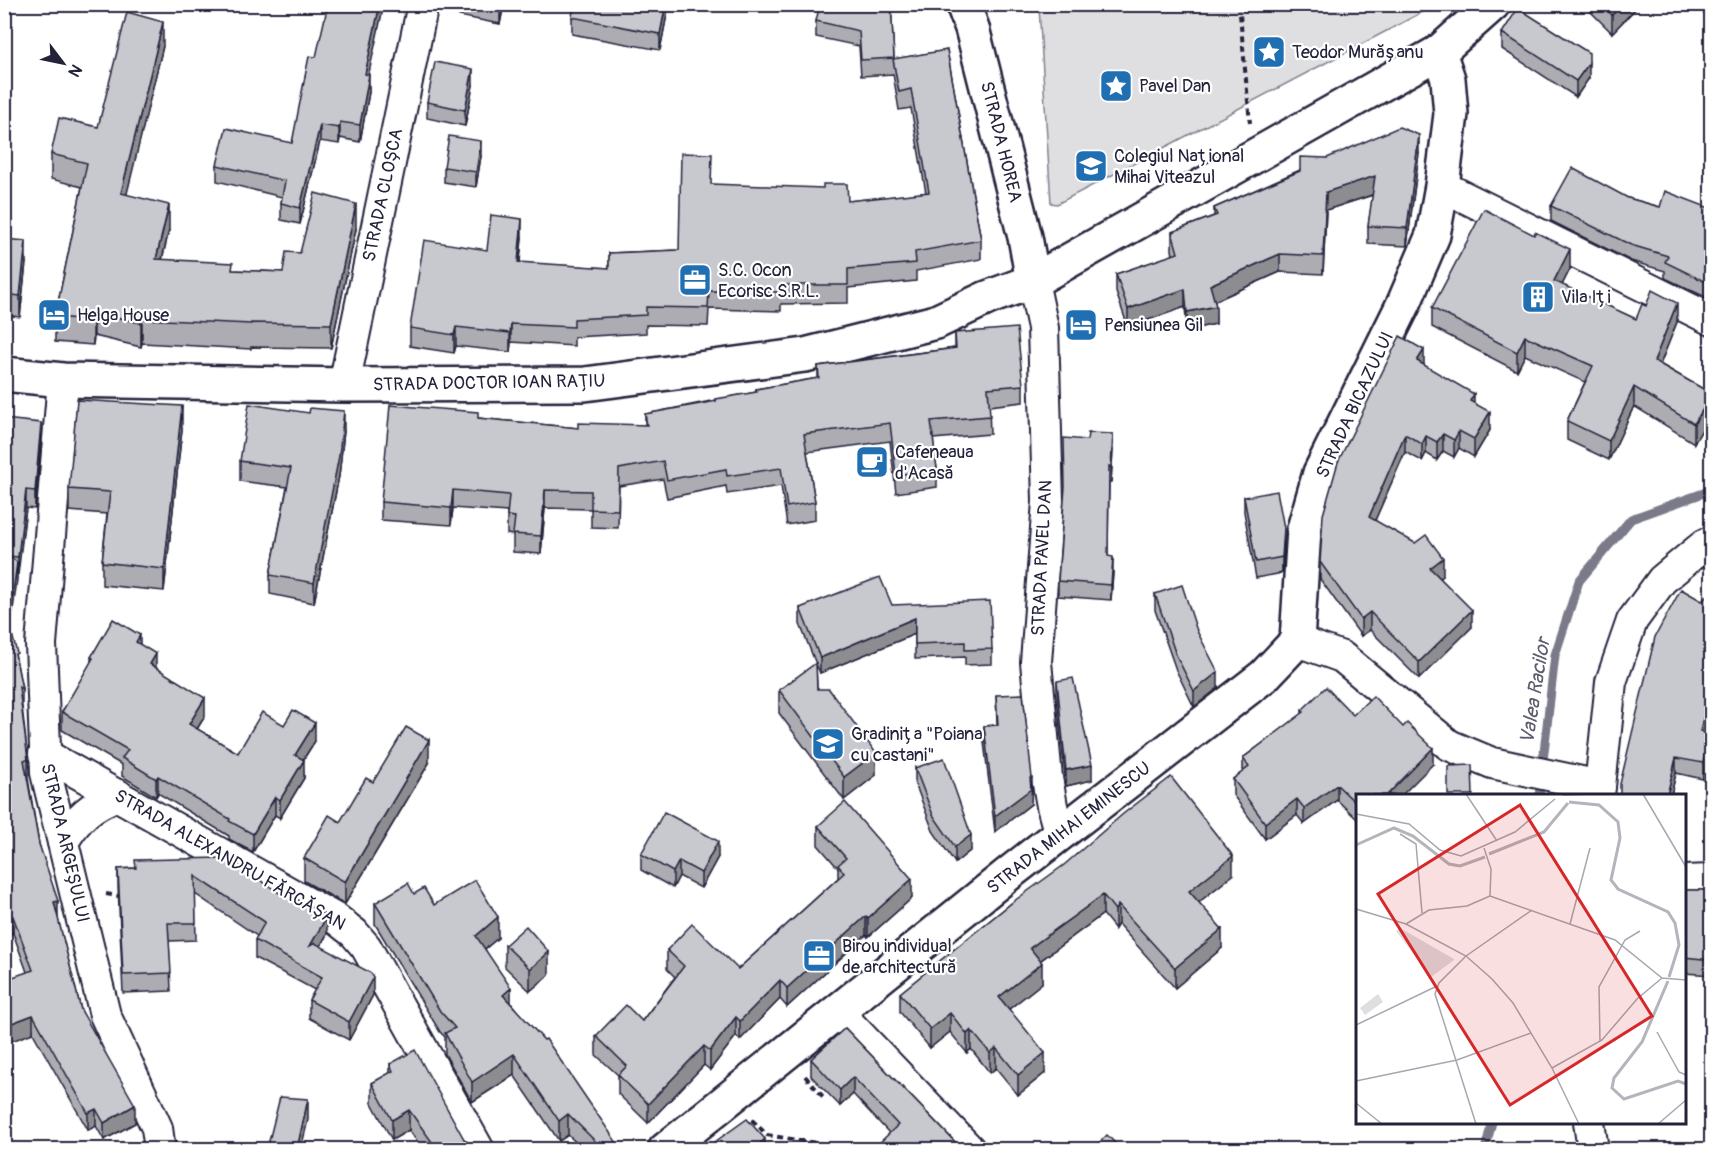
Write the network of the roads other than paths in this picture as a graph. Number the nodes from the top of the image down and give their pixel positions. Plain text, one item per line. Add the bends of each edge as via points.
1 (423, 4) edge
2 (963, 4) edge
3 (1493, 4) edge
4 (1439, 52) junction
5 (1442, 186) junction
6 (1033, 281) junction
7 (1712, 320) edge
8 (4, 374) edge
9 (63, 380) junction
10 (344, 385) junction
11 (1712, 541) edge
12 (1297, 641) junction
13 (44, 754) junction
14 (1599, 791) edge
15 (118, 795) junction
16 (1059, 835) junction
17 (63, 842) junction
18 (1712, 880) edge
19 (1686, 881) edge
20 (837, 1011) junction
21 (1589, 1124) edge
22 (160, 1149) edge
23 (479, 1149) edge
24 (666, 1149) edge
25 (970, 1149) edge
26 (1593, 1149) edge

1 - 10 street, STRADA CLOȘCA
2 - 6 main road, STRADA HOREA via 972,27
3 - 4 main road, STRADA DOCTOR IOAN RAȚIU
4 - 5 main road, STRADA BICAZULUI via 1448,79 1451,114
4 - 6 main road, STRADA DOCTOR IOAN RAȚIU
5 - 7 street
5 - 12 main road, STRADA BICAZULUI via 1433,235 1320,473 1304,529
6 - 10 main road, STRADA DOCTOR IOAN RAȚIU via 936,322 799,356 585,384
6 - 16 street, STRADA PAVEL DAN via 1043,328 1048,501 1036,662 1047,778
8 - 9 main road, STRADA DOCTOR IOAN RAȚIU
9 - 10 main road, STRADA DOCTOR IOAN RAȚIU
9 - 13 street, STRADA ARGEȘULUI via 41,644
11 - 14 street via 1662,580 1632,621 1611,682
12 - 14 street via 1342,657 1449,745 1492,763
12 - 16 main road, STRADA MIHAI EMINESCU via 1264,676
13 - 15 street, STRADA ALEXANDRU FĂRCĂȘAN
13 - 17 street, STRADA ARGEȘULUI
15 - 17 street via 98,803 75,822
15 - 23 street, STRADA ALEXANDRU FĂRCĂȘAN via 336,918 354,933 366,947
16 - 20 main road, STRADA MIHAI EMINESCU
17 - 22 street, STRADA ARGEȘULUI via 105,1015 157,1128
18 - 19 street
20 - 24 main road, STRADA MIHAI EMINESCU
20 - 25 street
21 - 26 street

